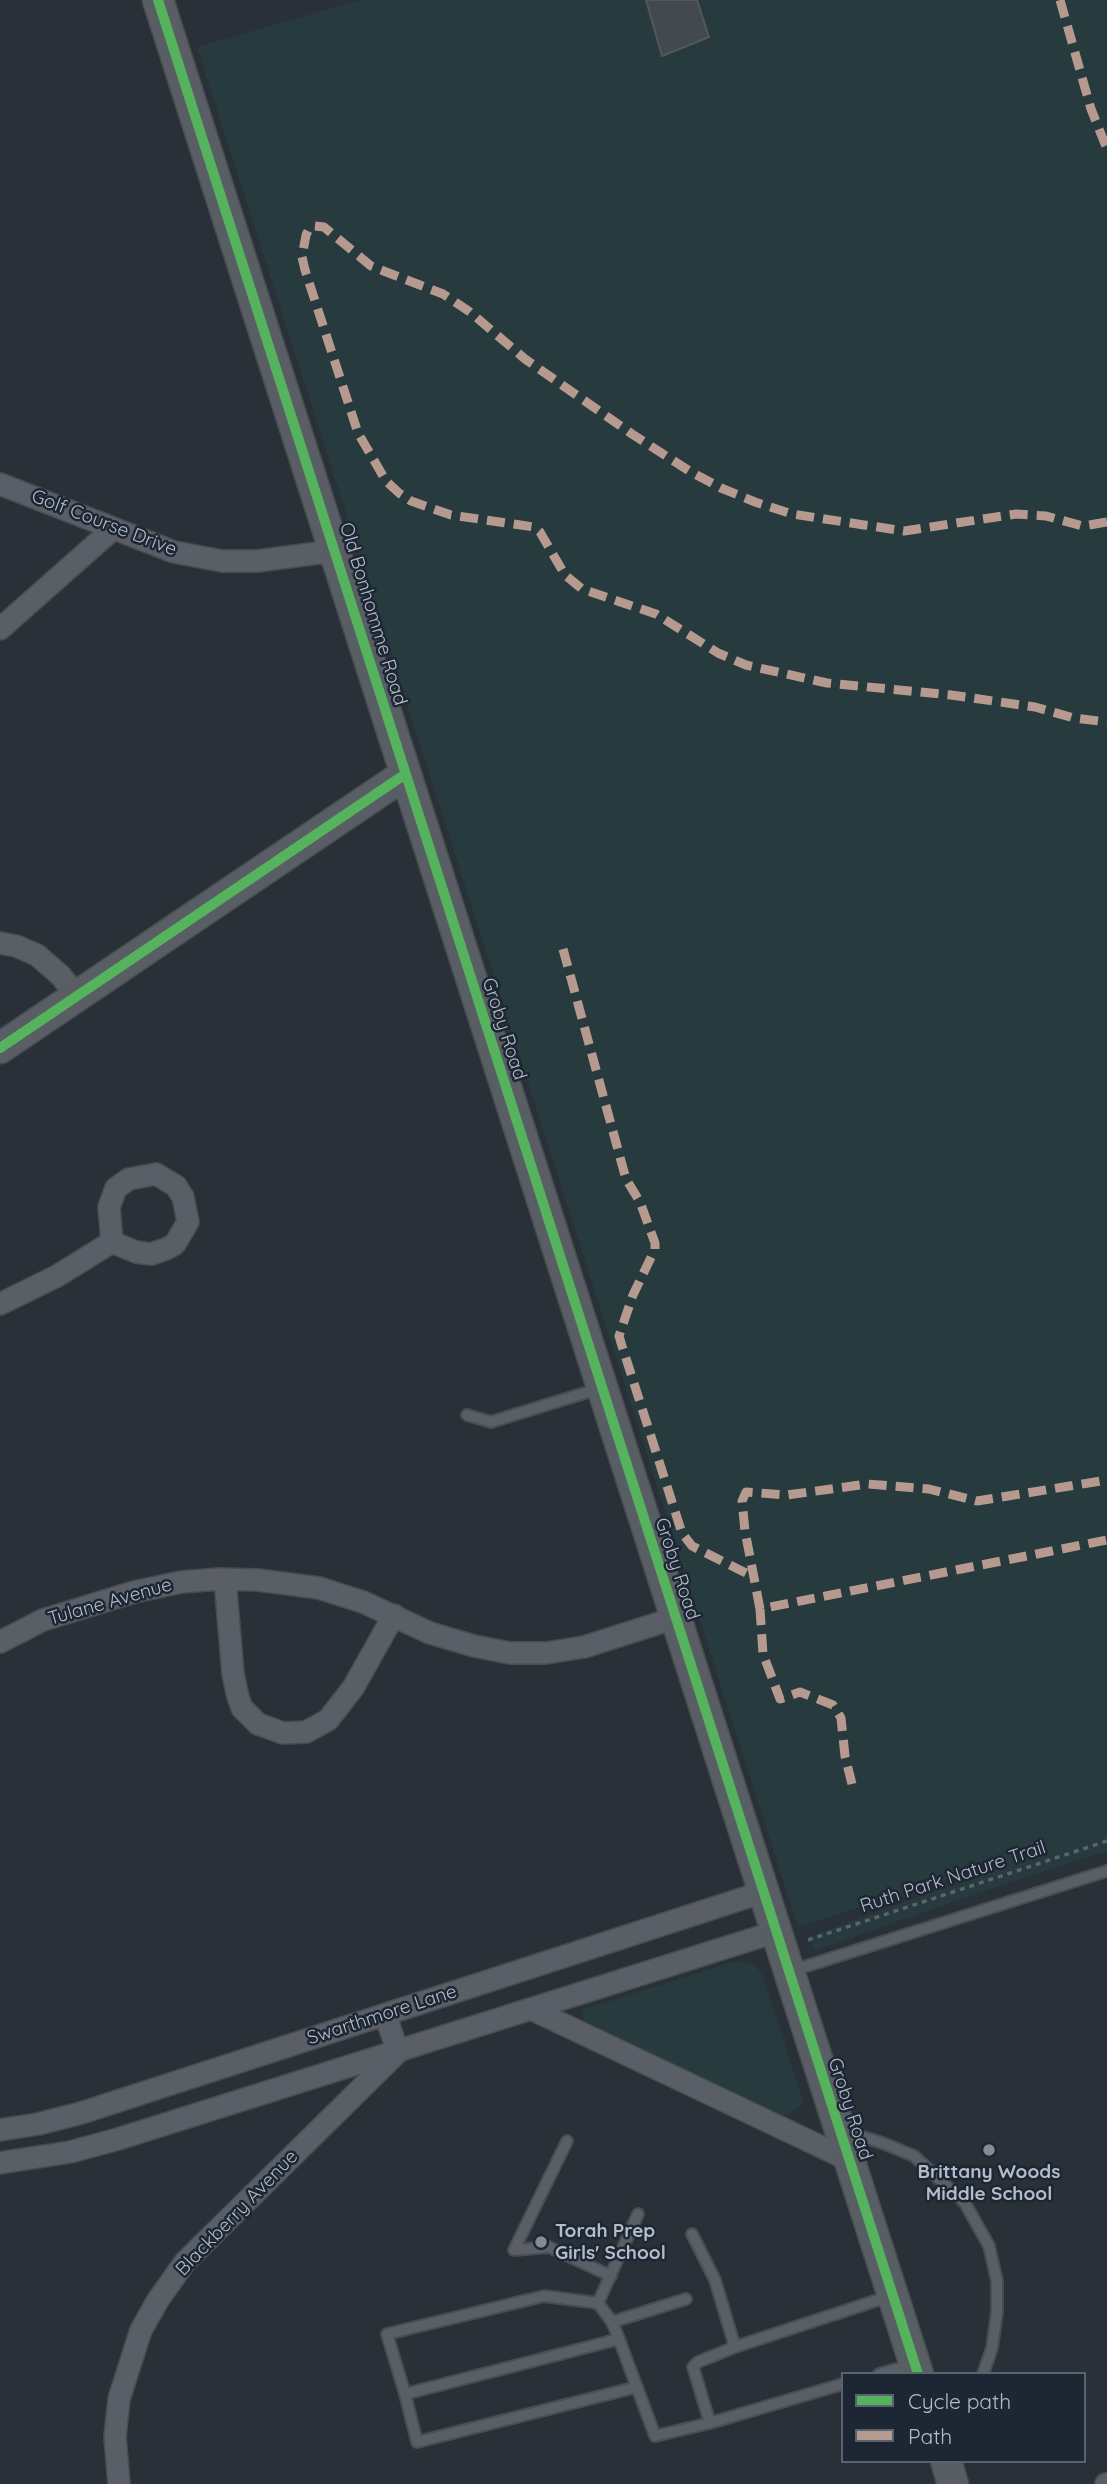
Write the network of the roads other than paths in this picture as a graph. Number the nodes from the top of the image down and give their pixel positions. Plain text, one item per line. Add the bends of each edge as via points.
1 (158, 0) edge
2 (0, 484) edge
3 (113, 529) junction
4 (334, 551) junction
5 (0, 629) edge
6 (404, 775) junction
7 (0, 943) edge
8 (76, 995) junction
9 (0, 1048) edge
10 (113, 1242) dead end
11 (0, 1304) edge
12 (601, 1388) junction
13 (467, 1415) dead end
14 (225, 1579) junction
15 (394, 1615) junction
16 (675, 1618) junction
17 (0, 1642) edge
18 (1107, 1871) edge
19 (762, 1892) junction
20 (775, 1931) junction
21 (788, 1972) junction
22 (531, 2008) junction
23 (385, 2014) junction
24 (398, 2052) junction
25 (838, 2129) junction
26 (0, 2130) edge
27 (568, 2141) dead end
28 (849, 2160) junction
29 (0, 2163) edge
30 (638, 2214) dead end
31 (692, 2234) dead end
32 (611, 2276) junction
33 (892, 2295) junction
34 (687, 2299) dead end
35 (598, 2303) junction
36 (612, 2322) junction
37 (619, 2339) junction
38 (736, 2347) junction
39 (916, 2369) edge
40 (894, 2372) edge
41 (984, 2372) edge
42 (841, 2385) edge
43 (637, 2387) junction
44 (404, 2394) junction
45 (710, 2423) junction
46 (947, 2463) edge
47 (119, 2484) edge
48 (953, 2484) edge

1 - 4 street, Old Bonhomme Road
2 - 3 street, Golf Course Drive
3 - 4 street, Golf Course Drive via 174,552 222,561
3 - 5 street
4 - 6 street, Old Bonhomme Road
6 - 8 street
6 - 12 street, Groby Road
7 - 8 street via 37,955
8 - 9 street
10 - 11 street
12 - 13 lane via 491,1422
12 - 16 street, Groby Road
14 - 15 street, Tulane Avenue via 319,1588
14 - 15 street via 233,1674 242,1708 258,1724 283,1733 306,1732 328,1720 353,1688
14 - 17 street, Tulane Avenue via 134,1592 43,1620
15 - 16 street, Tulane Avenue via 430,1633 510,1653 584,1647
16 - 19 street, Groby Road
18 - 21 lane
19 - 20 street, Groby Road
19 - 23 street, Swarthmore Lane
20 - 21 street, Groby Road
20 - 22 street, Swarthmore Lane
21 - 25 street, Groby Road
22 - 24 street, Swarthmore Lane
22 - 28 street
23 - 24 street
23 - 26 street, Swarthmore Lane via 81,2113
24 - 29 street, Swarthmore Lane via 70,2152
24 - 47 street, Blackberry Avenue via 185,2262 158,2300 141,2330 119,2399 115,2437
25 - 28 street, Groby Road
25 - 41 lane via 914,2156 965,2203 989,2246 997,2281 992,2348
27 - 32 lane via 514,2250 550,2247
28 - 33 street, Groby Road
30 - 32 lane
31 - 38 lane via 715,2280
32 - 35 lane
33 - 38 lane
33 - 39 street, Groby Road
34 - 36 lane
35 - 36 lane
35 - 44 lane via 544,2296 387,2334
36 - 37 lane
37 - 43 lane
37 - 44 lane
38 - 45 lane via 693,2367
39 - 40 lane
42 - 45 lane
43 - 44 lane via 417,2442
43 - 45 lane via 655,2436
46 - 48 street

